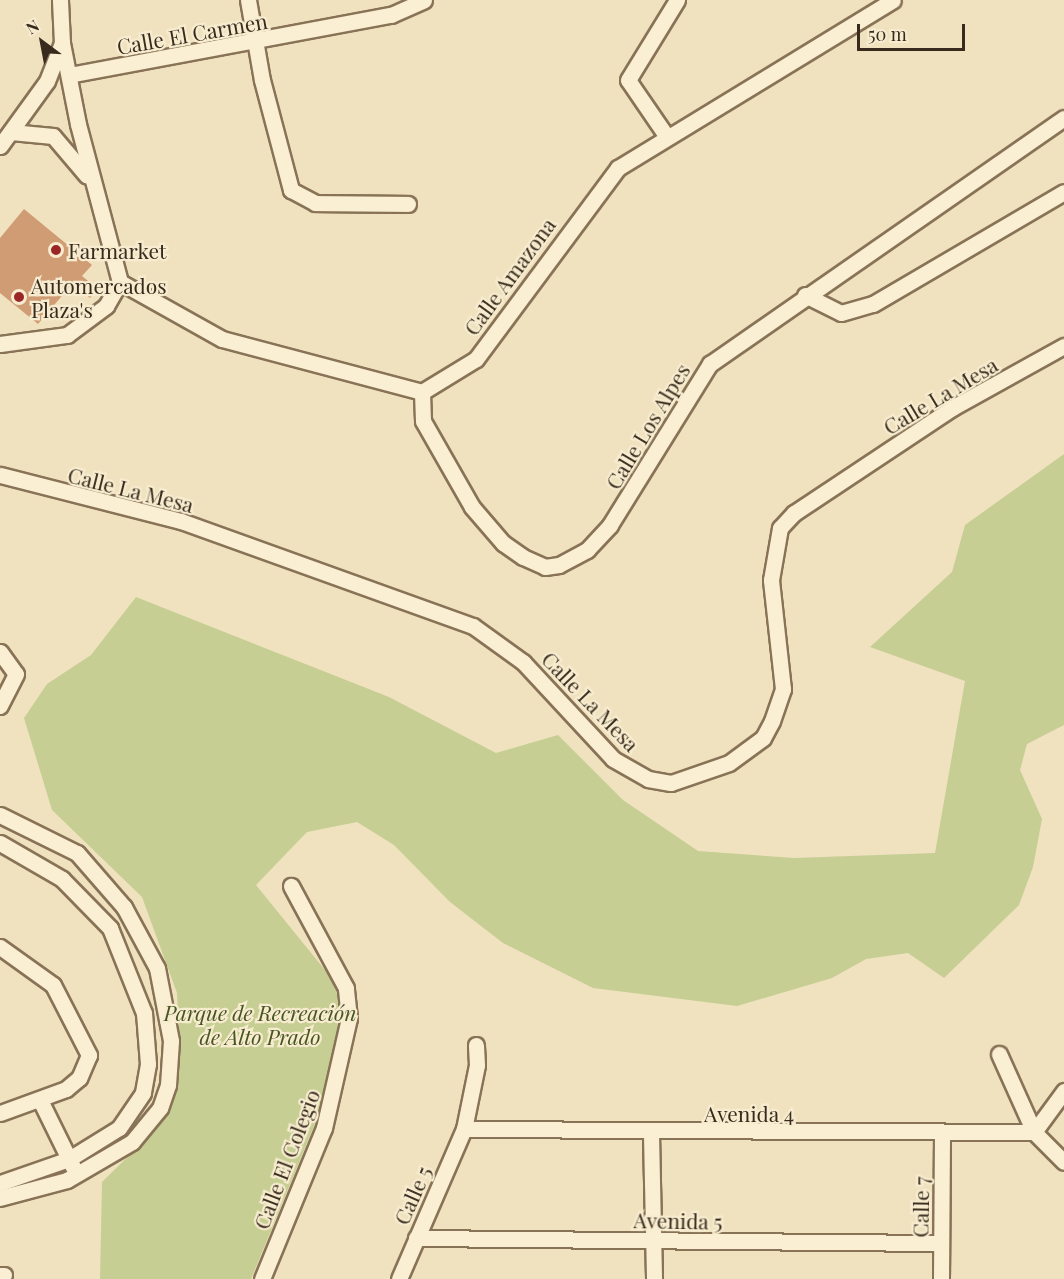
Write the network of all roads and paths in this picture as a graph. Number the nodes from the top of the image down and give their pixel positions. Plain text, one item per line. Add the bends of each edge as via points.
1 (60, 0) edge
2 (248, 0) edge
3 (424, 0) edge
4 (677, 0) edge
5 (893, 0) edge
6 (255, 41) junction
7 (62, 44) junction
8 (69, 75) junction
9 (1064, 118) edge
10 (12, 132) junction
11 (665, 134) junction
12 (0, 146) edge
13 (92, 183) junction
14 (1064, 192) edge
15 (408, 204) dead end
16 (120, 282) junction
17 (805, 295) junction
18 (0, 344) edge
19 (1064, 346) edge
20 (422, 392) junction
21 (0, 475) edge
22 (0, 652) edge
23 (0, 706) edge
24 (0, 815) edge
25 (0, 843) edge
26 (291, 886) dead end
27 (0, 947) edge
28 (476, 1045) dead end
29 (999, 1054) dead end
30 (1064, 1091) edge
31 (41, 1102) junction
32 (0, 1113) edge
33 (464, 1129) junction
34 (1034, 1132) junction
35 (651, 1134) junction
36 (942, 1135) junction
37 (69, 1159) junction
38 (1064, 1162) edge
39 (77, 1176) junction
40 (0, 1183) edge
41 (0, 1198) edge
42 (416, 1238) junction
43 (653, 1241) junction
44 (940, 1243) junction
45 (262, 1279) edge
46 (399, 1279) edge
47 (654, 1279) edge
48 (941, 1279) edge

1 - 7 street
2 - 6 street
3 - 6 street, Calle El Carmen via 391,15
4 - 11 street via 628,80
5 - 11 street, Calle Amazona
6 - 8 street, Calle El Carmen
6 - 15 street via 291,190 315,203
7 - 8 street
7 - 10 street via 46,81
8 - 13 street
9 - 17 street, Calle Los Alpes
10 - 12 street
10 - 13 street via 53,136
11 - 20 street, Calle Amazona via 602,186 476,358
13 - 16 street
14 - 17 street via 873,304 841,313
16 - 18 street via 106,306 67,335
16 - 20 street via 222,339
17 - 20 street, Calle Los Alpes via 710,364 610,525 587,550 559,565 545,567 523,557 503,543 472,507 423,422
19 - 21 street, Calle La Mesa via 952,408 794,513 780,528 771,580 783,689 772,721 763,738 729,764 671,783 648,779 613,759 523,662 473,626 181,521
22 - 23 street via 16,674
24 - 39 street via 57,841 93,869 136,925 164,993 170,1060 160,1108 132,1142
25 - 37 street via 51,870 98,913 118,942 144,1013 148,1064 137,1105 118,1128
26 - 45 street, Calle El Colegio via 345,988 350,1018 324,1128
27 - 31 street via 53,985 89,1055 79,1078
28 - 33 street, Calle 5 via 477,1065
29 - 34 street
30 - 34 street
31 - 32 street
31 - 37 street
33 - 35 street, Avenida 4
33 - 42 street, Calle 5
34 - 36 street, Avenida 4
34 - 38 street
35 - 36 street, Avenida 4
35 - 43 street
36 - 44 street, Calle 7
37 - 39 street
37 - 40 street
39 - 41 street
42 - 43 street, Avenida 5
42 - 46 street, Calle 5
43 - 44 street, Avenida 5
43 - 47 street
44 - 48 street, Calle 7

